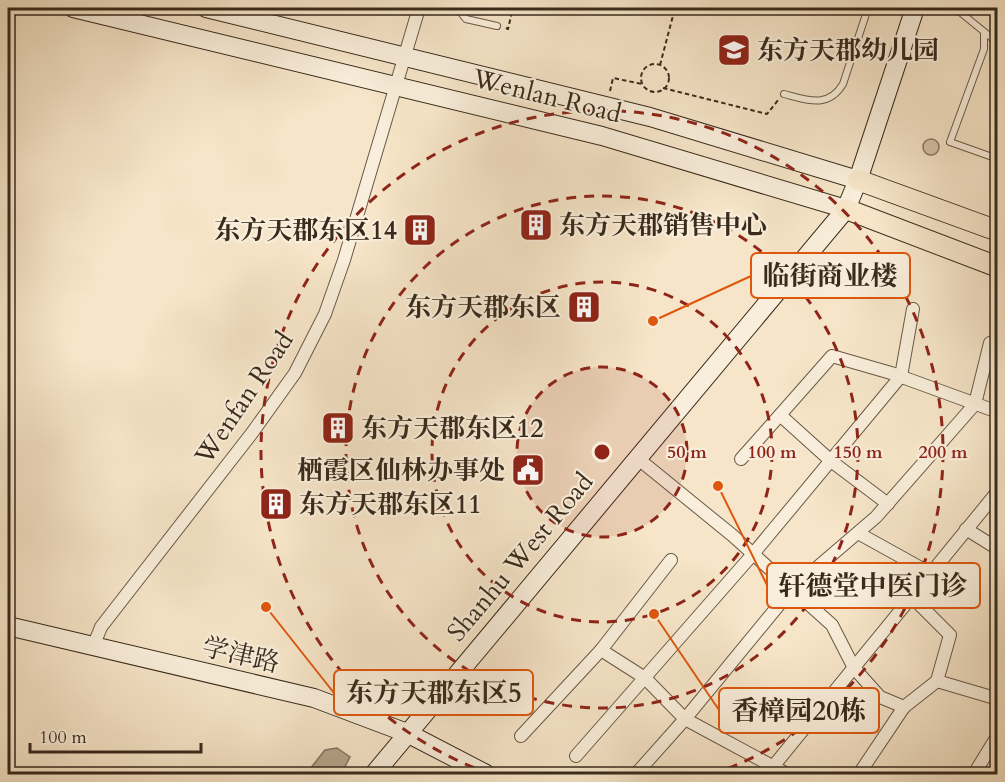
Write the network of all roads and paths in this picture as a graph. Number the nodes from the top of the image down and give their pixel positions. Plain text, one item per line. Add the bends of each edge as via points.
1 (73, 8) edge
2 (206, 8) edge
3 (419, 8) edge
4 (457, 8) edge
5 (513, 8) edge
6 (675, 8) edge
7 (730, 8) edge
8 (743, 8) edge
9 (868, 8) edge
10 (915, 8) edge
11 (955, 8) edge
12 (497, 26) joint
13 (984, 32) junction
14 (998, 43) edge
15 (405, 57) junction
16 (660, 65) junction
17 (642, 84) junction
18 (396, 86) junction
19 (663, 88) junction
20 (784, 94) joint
21 (606, 106) junction
22 (998, 159) edge
23 (858, 180) junction
24 (846, 209) junction
25 (998, 231) edge
26 (998, 267) edge
27 (913, 309) dead end
28 (990, 343) dead end
29 (902, 376) junction
30 (975, 404) junction
31 (998, 412) edge
32 (780, 415) junction
33 (636, 457) junction
34 (741, 459) dead end
35 (831, 461) junction
36 (998, 490) edge
37 (888, 504) junction
38 (966, 529) junction
39 (858, 533) junction
40 (998, 549) edge
41 (753, 554) junction
42 (671, 560) dead end
43 (930, 573) junction
44 (792, 589) junction
45 (911, 596) junction
46 (8, 626) edge
47 (93, 647) junction
48 (601, 650) junction
49 (854, 668) junction
50 (645, 678) junction
51 (937, 681) junction
52 (998, 699) edge
53 (904, 707) junction
54 (685, 719) junction
55 (407, 733) junction
56 (998, 735) edge
57 (521, 736) dead end
58 (576, 756) dead end
59 (771, 770) edge
60 (374, 774) edge
61 (486, 774) edge
62 (636, 774) edge
63 (788, 774) edge
64 (859, 774) edge
65 (974, 774) edge

1 - 18 main road, Wenlan Road
2 - 15 main road, Wenlan Road
3 - 15 street, Wenfan Road
4 - 12 lane via 466,19
5 - 12 path via 508,28
6 - 16 path
7 - 8 path
9 - 20 lane via 843,84 835,94 813,102
10 - 23 main road, Shanhu West Road
11 - 13 lane
13 - 14 lane
13 - 22 lane via 984,49 950,142
15 - 18 street, Wenfan Road
15 - 21 main road, Wenlan Road
16 - 17 path via 646,66
16 - 19 path via 668,76
17 - 19 path via 654,92
17 - 21 path via 613,78
18 - 24 main road, Wenlan Road via 602,136
18 - 47 street, Wenfan Road via 325,314 295,373 102,627
19 - 20 path via 767,114
21 - 23 main road, Wenlan Road
23 - 24 main road, Shanhu West Road
23 - 25 main road, Wenlan Road
24 - 26 main road, Wenlan Road
24 - 33 main road, Shanhu West Road
27 - 29 street
28 - 30 street
29 - 30 street
29 - 32 street via 832,356
29 - 35 street
30 - 31 street
30 - 37 street
32 - 34 street
32 - 35 street
33 - 41 street
33 - 55 main road, Shanhu West Road
35 - 37 street
35 - 41 street
36 - 38 street
37 - 39 street
38 - 40 street
38 - 43 street
39 - 43 street
39 - 44 street
41 - 44 street
41 - 50 street
42 - 48 street
43 - 45 street
44 - 49 street via 832,626
44 - 54 street
45 - 49 street
45 - 51 street via 950,635
46 - 47 main road, 学津路
47 - 55 main road, 学津路 via 314,698
48 - 50 street
48 - 57 street
49 - 53 street via 880,697
49 - 59 street
50 - 54 street
50 - 58 street
51 - 52 street
51 - 53 street
53 - 64 street
54 - 59 street
54 - 62 street
55 - 60 main road, Shanhu West Road
55 - 61 main road, 学津路
56 - 65 street
59 - 63 street

